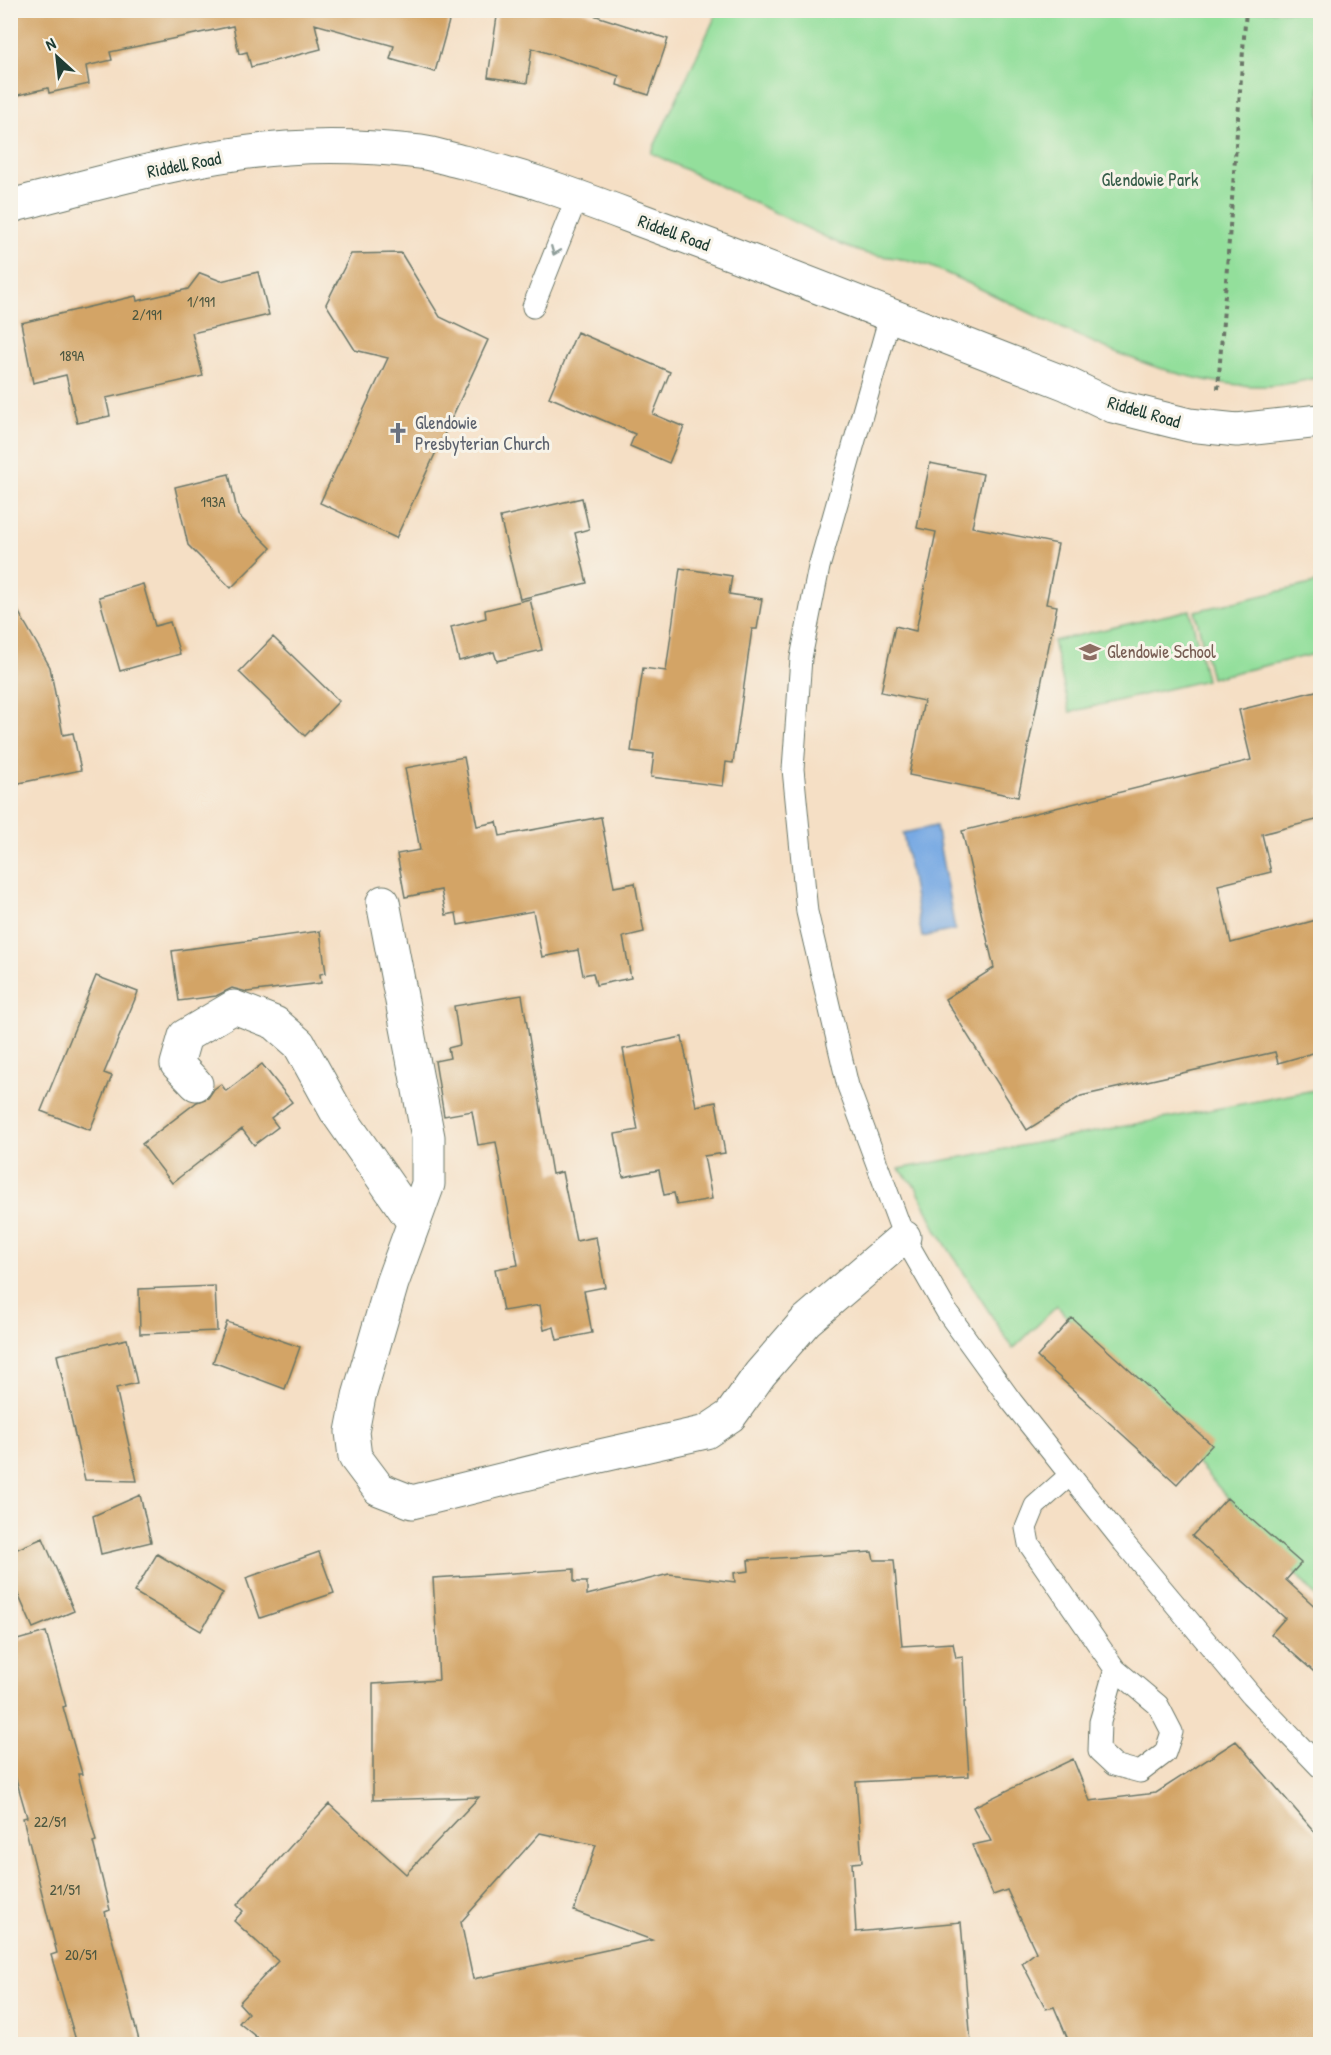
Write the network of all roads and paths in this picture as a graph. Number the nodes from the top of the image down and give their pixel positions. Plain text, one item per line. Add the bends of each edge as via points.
1 (1246, 10) edge
2 (577, 197) junction
3 (10, 206) edge
4 (532, 307) dead end
5 (890, 316) junction
6 (1218, 389) dead end
7 (1320, 421) edge
8 (383, 902) dead end
9 (196, 1084) dead end
10 (414, 1223) junction
11 (904, 1237) junction
12 (1070, 1475) junction
13 (1115, 1669) junction
14 (1320, 1767) edge

1 - 6 path
2 - 3 street, Riddell Road via 508,173 422,152 288,148 190,161
2 -> 4 lane
2 - 5 street, Riddell Road
5 - 7 street, Riddell Road via 1067,384 1113,406 1189,425 1237,430
5 - 11 lane via 819,567 801,658 793,769 807,912 845,1075
8 - 10 street via 428,1137 428,1184
9 - 10 street via 177,1064 185,1036 234,1007 276,1023 299,1044 336,1111
10 - 11 street via 392,1283 352,1432 355,1458 379,1489 412,1502 706,1432 730,1416 806,1321
11 - 12 lane via 947,1312
12 - 13 lane via 1035,1506 1026,1528 1029,1545
12 - 14 lane via 1251,1695
13 - 13 lane via 1158,1705 1172,1732 1165,1753 1140,1772 1114,1765 1099,1751 1100,1722

